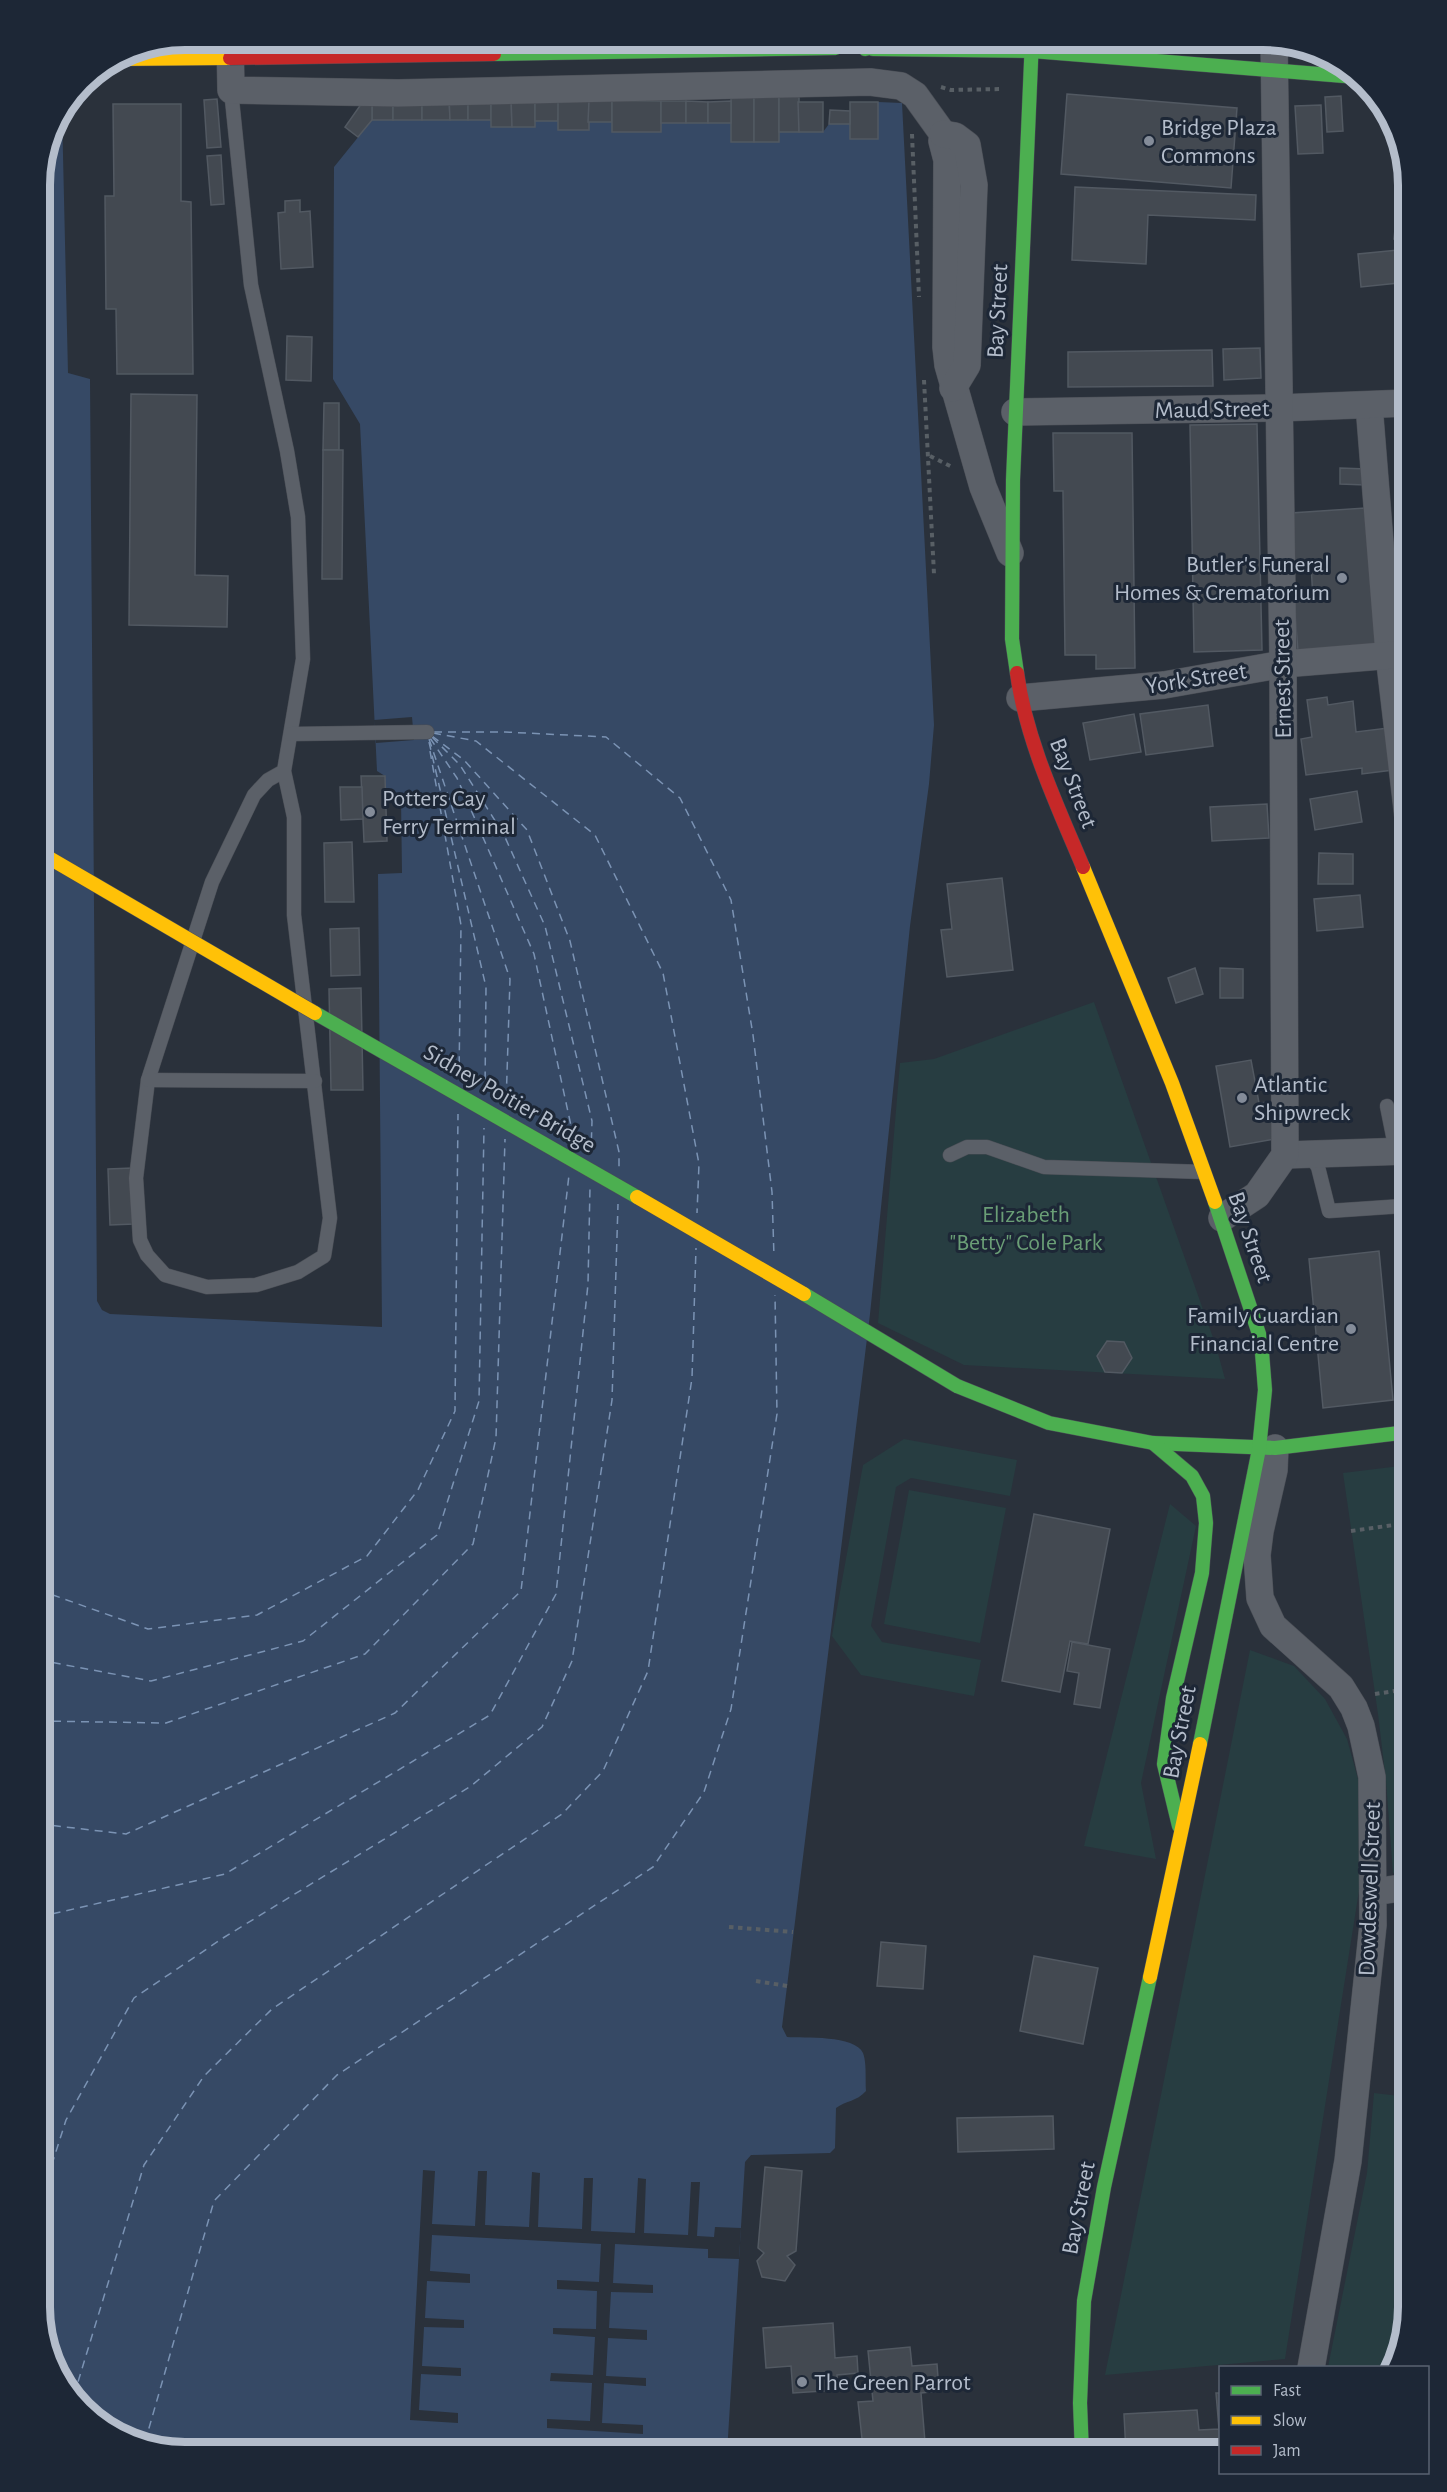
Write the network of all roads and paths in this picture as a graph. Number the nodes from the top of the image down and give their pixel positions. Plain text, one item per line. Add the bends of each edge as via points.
1 (230, 50) edge
2 (777, 50) edge
3 (1032, 50) edge
4 (1081, 50) edge
5 (1274, 50) edge
6 (136, 59) edge
7 (1275, 70) junction
8 (1343, 76) edge
9 (934, 83) dead end
10 (1030, 88) junction
11 (231, 90) junction
12 (1398, 404) edge
13 (1369, 405) junction
14 (1278, 408) junction
15 (1015, 412) junction
16 (1013, 560) junction
17 (1398, 646) edge
18 (1398, 654) edge
19 (1282, 664) junction
20 (1020, 698) junction
21 (427, 732) dead end
22 (291, 734) junction
23 (284, 771) junction
24 (50, 859) edge
25 (148, 1080) junction
26 (315, 1082) junction
27 (1387, 1106) dead end
28 (1398, 1139) edge
29 (1398, 1151) edge
30 (1297, 1154) junction
31 (951, 1155) dead end
32 (1204, 1172) junction
33 (1398, 1206) edge
34 (1222, 1218) junction
35 (1398, 1433) edge
36 (1153, 1443) junction
37 (1267, 1448) junction
38 (1398, 1524) edge
39 (1351, 1531) dead end
40 (1398, 1691) edge
41 (1375, 1694) dead end
42 (1181, 1836) junction
43 (1398, 1888) edge
44 (1373, 1892) junction
45 (729, 1927) dead end
46 (793, 1932) dead end
47 (756, 1980) dead end
48 (787, 1986) dead end
49 (1311, 2366) edge
50 (1082, 2442) edge

1 - 11 street
2 - 6 main road, bridge
3 - 10 main road, Bay Street
4 - 7 main road
5 - 7 street, Ernest Street
7 - 8 main road
7 - 14 street, Ernest Street
9 - 10 path via 951,90
10 - 15 main road, Bay Street
11 - 16 street via 398,93 870,82 901,86 915,95 943,134 947,160 946,347 983,487
11 - 22 lane via 250,285 298,517 303,659
12 - 13 street, Maud Street
13 - 14 street, Maud Street
13 - 17 street
14 - 15 street, Maud Street
14 - 19 street, Ernest Street
15 - 16 main road, Bay Street
16 - 20 main road, Bay Street via 1012,639
18 - 19 street, York Street
19 - 20 street, York Street via 1164,685
19 - 30 street, Ernest Street
20 - 32 main road, Bay Street via 1050,789 1172,1083
21 - 22 lane
22 - 23 lane
23 - 25 lane via 254,795 212,882
23 - 26 lane via 294,817 294,915
24 - 36 main road, Sidney Poitier Bridge, bridge via 757,1266 957,1386 1048,1423
25 - 26 lane
25 - 26 lane via 136,1178 140,1239 147,1255 165,1275 207,1287 256,1285 298,1272 324,1256 330,1218
27 - 28 lane
29 - 30 street
30 - 33 lane via 1318,1167 1329,1211
30 - 34 street via 1257,1195
31 - 32 lane via 967,1147 987,1147 1044,1167
32 - 34 main road, Bay Street
34 - 37 main road, Bay Street via 1261,1340
35 - 37 main road, Sidney Poitier Bridge
36 - 37 main road, Sidney Poitier Bridge
36 - 42 main road via 1192,1476 1203,1496 1206,1524 1202,1573 1173,1698 1164,1764
37 - 42 main road, Bay Street
37 - 44 street, Dowdeswell Street via 1274,1470 1257,1555 1260,1598 1273,1626 1341,1687 1354,1708 1372,1777
38 - 39 path
40 - 41 path
42 - 50 main road, Bay Street via 1104,2187 1084,2301
43 - 44 street
44 - 49 street, Dowdeswell Street via 1373,1925 1348,2161
45 - 46 path
47 - 48 path

